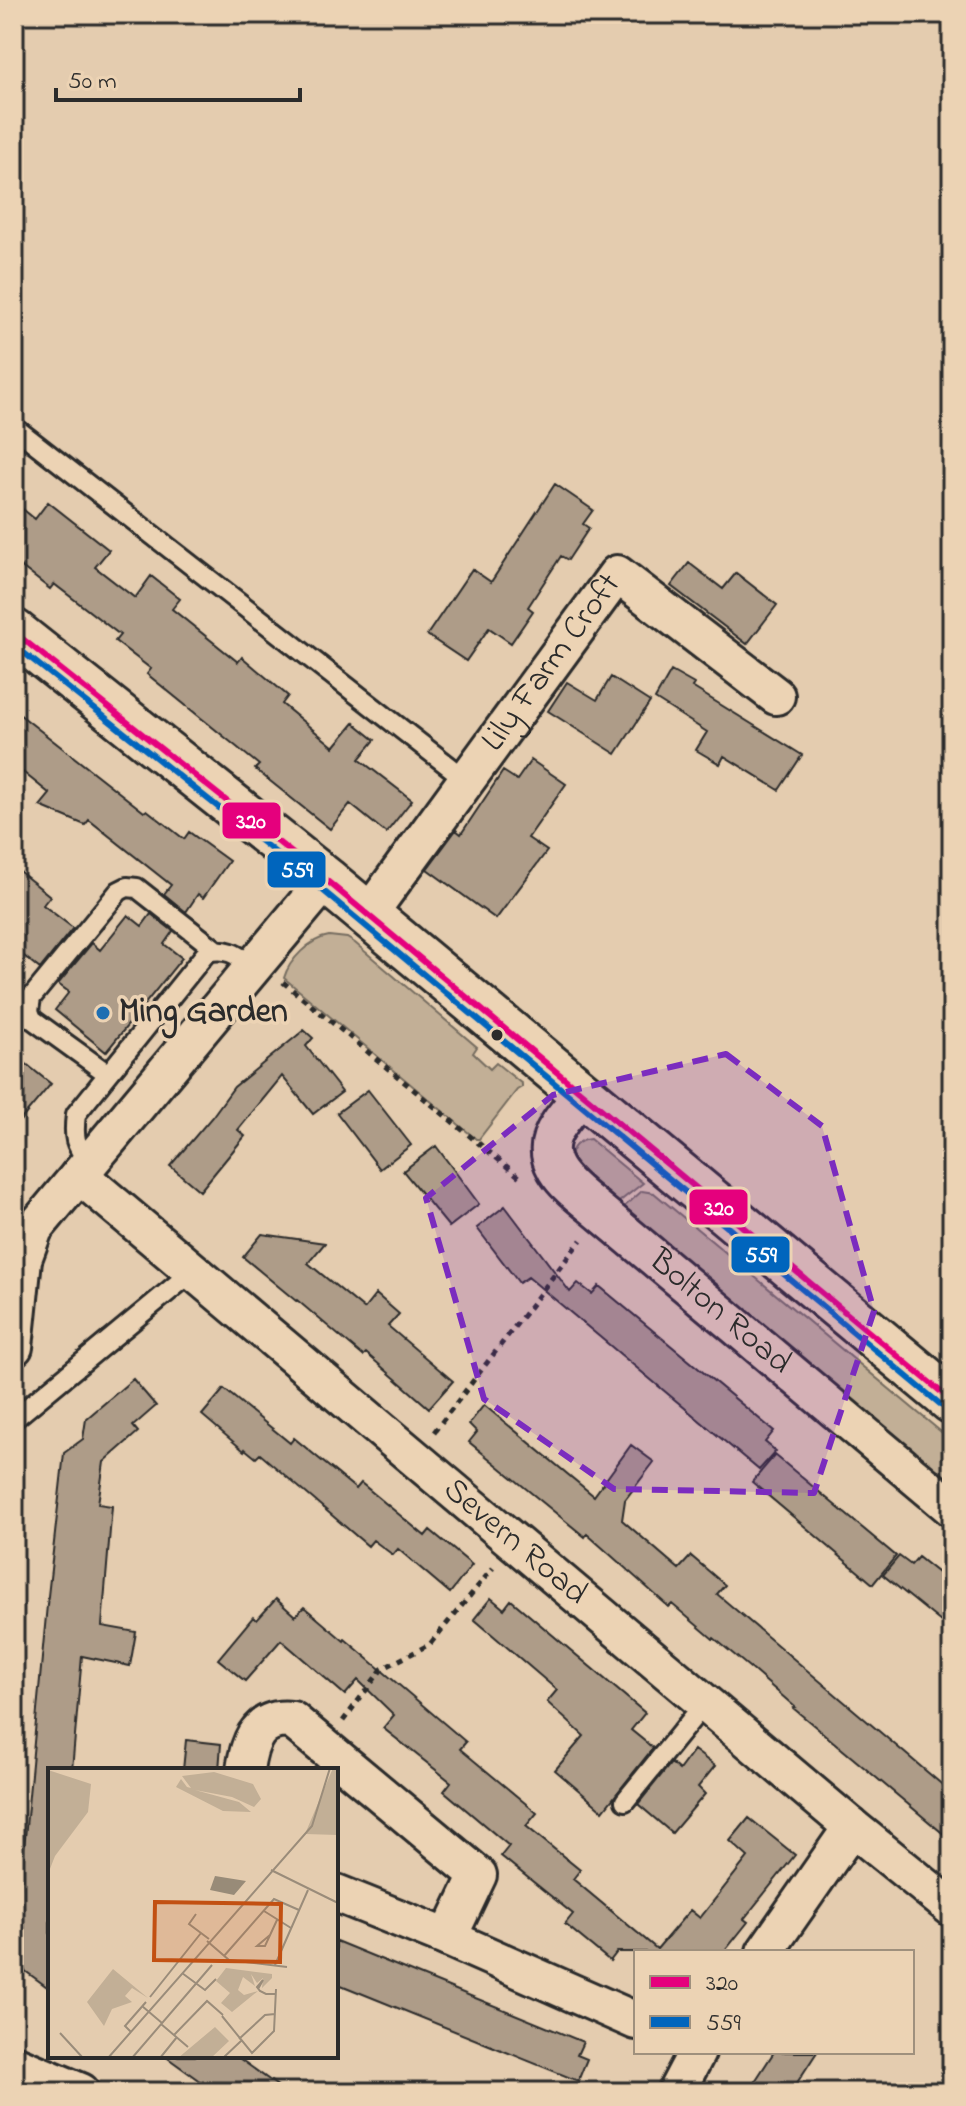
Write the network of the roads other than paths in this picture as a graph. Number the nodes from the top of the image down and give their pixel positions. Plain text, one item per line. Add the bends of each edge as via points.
1 (14, 427) edge
2 (14, 632) edge
3 (776, 696) dead end
4 (468, 781) junction
5 (326, 880) junction
6 (368, 915) junction
7 (216, 950) junction
8 (253, 966) junction
9 (108, 1074) junction
10 (583, 1095) junction
11 (83, 1169) junction
12 (193, 1271) junction
13 (14, 1347) edge
14 (952, 1401) edge
15 (14, 1419) edge
16 (952, 1508) edge
17 (705, 1703) junction
18 (245, 1768) edge
19 (625, 1801) dead end
20 (852, 1827) junction
21 (338, 1894) edge
22 (952, 1908) edge
23 (448, 1938) junction
24 (766, 1950) edge
25 (634, 2020) edge
26 (696, 2054) edge
27 (14, 2064) edge
28 (81, 2092) edge
29 (676, 2092) edge

1 - 4 lane
2 - 5 main road
3 - 4 street, Lily Farm Croft via 617,574
4 - 6 street, Lily Farm Croft
5 - 6 main road
5 - 8 street
6 - 10 main road
7 - 8 lane via 231,951
7 - 9 lane via 207,952
7 - 9 lane via 137,888 119,891 31,998 29,1011 32,1019
8 - 11 street
9 - 11 lane via 76,1114 75,1144
10 - 14 main road
10 - 16 street, Bolton Road via 552,1138 550,1156 557,1173
11 - 12 street, Severn Road
11 - 13 street via 34,1229 23,1259
12 - 15 lane
12 - 17 street, Severn Road
17 - 19 lane
17 - 20 street, Severn Road
18 - 23 street via 251,1743 264,1725 292,1720 478,1875
20 - 22 street, Severn Road
20 - 24 street
21 - 23 street
23 - 25 street
26 - 29 street
27 - 28 street

